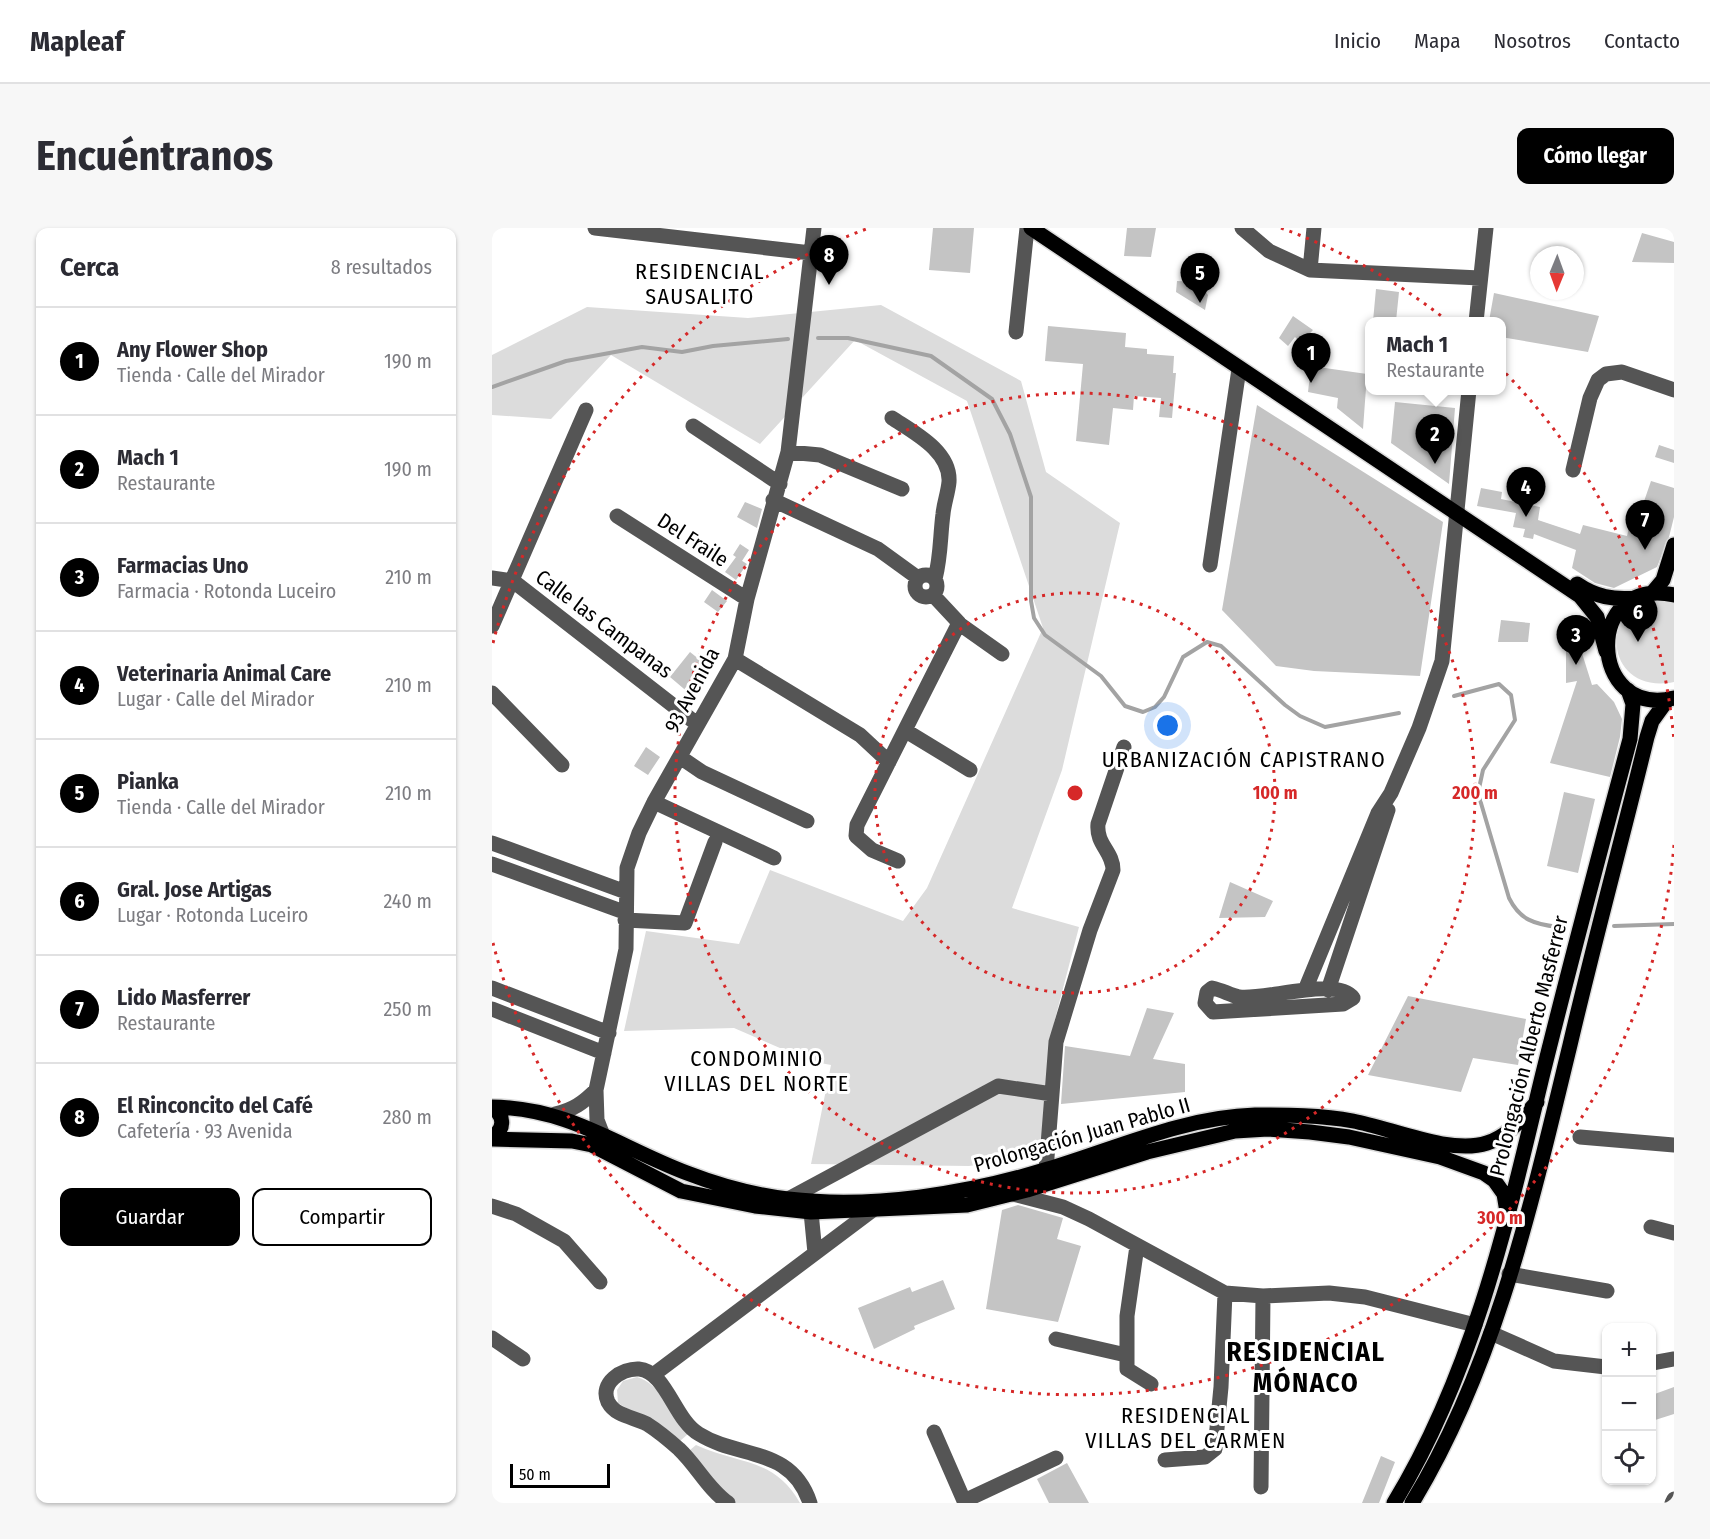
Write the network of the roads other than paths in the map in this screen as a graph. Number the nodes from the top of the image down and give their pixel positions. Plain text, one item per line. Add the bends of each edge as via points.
1 (595, 228) edge
2 (814, 228) edge
3 (1029, 228) edge
4 (1048, 228) edge
5 (1242, 228) edge
6 (1314, 228) edge
7 (1486, 228) edge
8 (811, 253) junction
9 (1310, 270) junction
10 (1480, 278) junction
11 (1476, 317) edge
12 (1016, 332) dead end
13 (1239, 369) junction
14 (1674, 390) edge
15 (1468, 395) edge
16 (586, 410) dead end
17 (892, 418) dead end
18 (693, 426) dead end
19 (788, 452) junction
20 (1573, 470) dead end
21 (780, 484) junction
22 (902, 489) dead end
23 (773, 500) junction
24 (1457, 508) junction
25 (617, 516) dead end
26 (1674, 545) edge
27 (1210, 565) dead end
28 (492, 578) edge
29 (918, 578) junction
30 (935, 579) junction
31 (513, 581) junction
32 (1652, 593) junction
33 (1674, 594) edge
34 (933, 595) junction
35 (1636, 598) junction
36 (747, 599) junction
37 (958, 622) junction
38 (492, 626) edge
39 (1606, 651) junction
40 (1002, 654) dead end
41 (735, 659) junction
42 (1628, 690) junction
43 (492, 693) edge
44 (1671, 699) edge
45 (697, 724) junction
46 (906, 731) junction
47 (1124, 747) dead end
48 (680, 757) junction
49 (889, 762) junction
50 (562, 765) dead end
51 (970, 770) dead end
52 (1391, 793) junction
53 (654, 802) junction
54 (807, 821) dead end
55 (715, 842) dead end
56 (492, 843) edge
57 (774, 858) dead end
58 (898, 861) dead end
59 (492, 864) edge
60 (626, 892) junction
61 (625, 916) junction
62 (492, 988) edge
63 (1305, 990) junction
64 (1328, 990) junction
65 (492, 1009) edge
66 (609, 1033) junction
67 (604, 1053) junction
68 (596, 1090) junction
69 (1052, 1094) junction
70 (1537, 1102) junction
71 (492, 1107) edge
72 (555, 1114) junction
73 (602, 1133) junction
74 (1580, 1137) dead end
75 (492, 1138) edge
76 (1674, 1145) edge
77 (1046, 1170) junction
78 (1013, 1194) junction
79 (788, 1199) junction
80 (492, 1206) edge
81 (874, 1209) junction
82 (811, 1212) junction
83 (1508, 1218) junction
84 (1651, 1227) dead end
85 (1674, 1233) edge
86 (1137, 1246) junction
87 (815, 1253) junction
88 (1509, 1274) junction
89 (600, 1282) dead end
90 (1607, 1291) dead end
91 (1225, 1293) junction
92 (1263, 1296) junction
93 (1475, 1325) junction
94 (1491, 1333) junction
95 (492, 1338) edge
96 (1056, 1339) dead end
97 (1126, 1355) junction
98 (523, 1359) dead end
99 (1674, 1359) edge
100 (1656, 1362) edge
101 (1602, 1367) edge
102 (653, 1375) junction
103 (1151, 1384) dead end
104 (934, 1432) dead end
105 (698, 1434) junction
106 (681, 1450) junction
107 (1056, 1458) dead end
108 (1165, 1460) dead end
109 (1261, 1487) dead end
110 (964, 1502) edge
111 (728, 1503) edge
112 (810, 1503) edge
113 (1394, 1503) edge
114 (1412, 1503) edge

1 - 8 street
2 - 8 street, 93 Avenida
3 - 12 street
3 - 13 main road
4 - 24 main road
5 - 9 street via 1269,251
6 - 9 street
7 - 10 street
8 - 19 street, 93 Avenida
9 - 10 street
10 - 11 street
13 - 24 main road
13 - 27 street
14 - 20 street via 1622,372 1606,374 1598,380
15 - 24 street
16 - 31 street
17 - 30 street via 926,441 944,460 950,479
18 - 21 street
19 - 21 street, 93 Avenida
19 - 22 street via 820,455
21 - 23 street, 93 Avenida
23 - 29 street via 878,549
23 - 36 street, 93 Avenida
24 - 35 main road via 1593,594 1617,600
24 - 39 main road via 1588,603 1597,617
24 - 52 street via 1442,661 1419,729
25 - 36 street, Del Fraile
26 - 32 main road via 1663,580
28 - 31 street
29 - 30 street via 927,575
29 - 34 street via 914,585 917,594 925,598
30 - 34 street via 937,588
31 - 38 street
31 - 45 street, Calle las Campanas
32 - 33 main road
32 - 35 main road
34 - 37 street
35 - 39 main road via 1615,617
36 - 41 street, 93 Avenida
37 - 40 street
37 - 46 street
39 - 42 main road via 1611,670
41 - 45 street, 93 Avenida
41 - 49 street via 860,735
42 - 44 main road via 1654,700
42 - 70 main road, Prolongación Alberto Masferrer via 1633,704 1632,731
43 - 50 street
44 - 88 main road, Prolongación Alberto Masferrer via 1652,721 1647,737
45 - 48 street, 93 Avenida
46 - 49 street
46 - 51 street
47 - 69 street via 1098,824 1097,837 1113,862 1113,870 1056,1042
48 - 53 street, 93 Avenida
48 - 54 street via 702,772
49 - 58 street via 865,806 856,836 872,850
52 - 63 street via 1378,813
52 - 64 street
53 - 57 street
53 - 60 street, 93 Avenida via 627,867
55 - 61 street via 685,924
56 - 60 street
59 - 61 street
60 - 61 street, 93 Avenida
61 - 66 street, 93 Avenida via 626,950
62 - 66 street
63 - 64 street
63 - 64 street via 1238,997 1212,988 1205,1003 1213,1012 1343,1004 1353,998 1346,992
65 - 67 street
66 - 67 street, 93 Avenida
67 - 68 street, 93 Avenida
68 - 72 street via 585,1102
68 - 73 street, 93 Avenida via 597,1120
69 - 77 street
69 - 79 street via 998,1086
70 - 77 main road, Prolongación Juan Pablo II via 1506,1134 1477,1146 1456,1146 1353,1121 1251,1115 1191,1124
70 - 83 main road, Prolongación Alberto Masferrer
71 - 72 main road, Prolongación Juan Pablo II
71 - 75 main road via 498,1111 502,1124
72 - 73 main road, Prolongación Juan Pablo II
73 - 79 main road, Prolongación Juan Pablo II via 688,1174
74 - 76 street
75 - 82 main road via 592,1145 681,1191 755,1206
77 - 79 main road, Prolongación Juan Pablo II via 963,1190 892,1199
78 - 81 main road via 967,1205
78 - 83 main road via 1147,1152 1235,1131 1268,1129 1349,1137 1462,1164 1494,1180 1503,1194
78 - 86 street via 1062,1207
80 - 89 street via 516,1214 564,1241
81 - 82 main road
81 - 87 street
82 - 87 street
83 - 93 main road, Prolongación Alberto Masferrer
84 - 85 street
86 - 91 street
86 - 97 street
87 - 102 street
88 - 90 street
88 - 94 main road, Prolongación Alberto Masferrer
91 - 92 street
91 - 108 street via 1215,1449 1205,1457
92 - 93 street via 1329,1293 1365,1297
92 - 109 street
93 - 113 main road, Prolongación Alberto Masferrer via 1446,1405
94 - 101 street via 1554,1361
94 - 114 main road, Prolongación Alberto Masferrer via 1460,1412
95 - 98 street
96 - 97 street
97 - 103 street via 1127,1369
99 - 100 street
102 - 105 street via 685,1423
102 - 106 street via 639,1369 622,1371 609,1383 609,1403 622,1415 653,1427
104 - 110 street
105 - 106 street
105 - 112 street via 779,1464 805,1489
106 - 111 street
107 - 110 street

